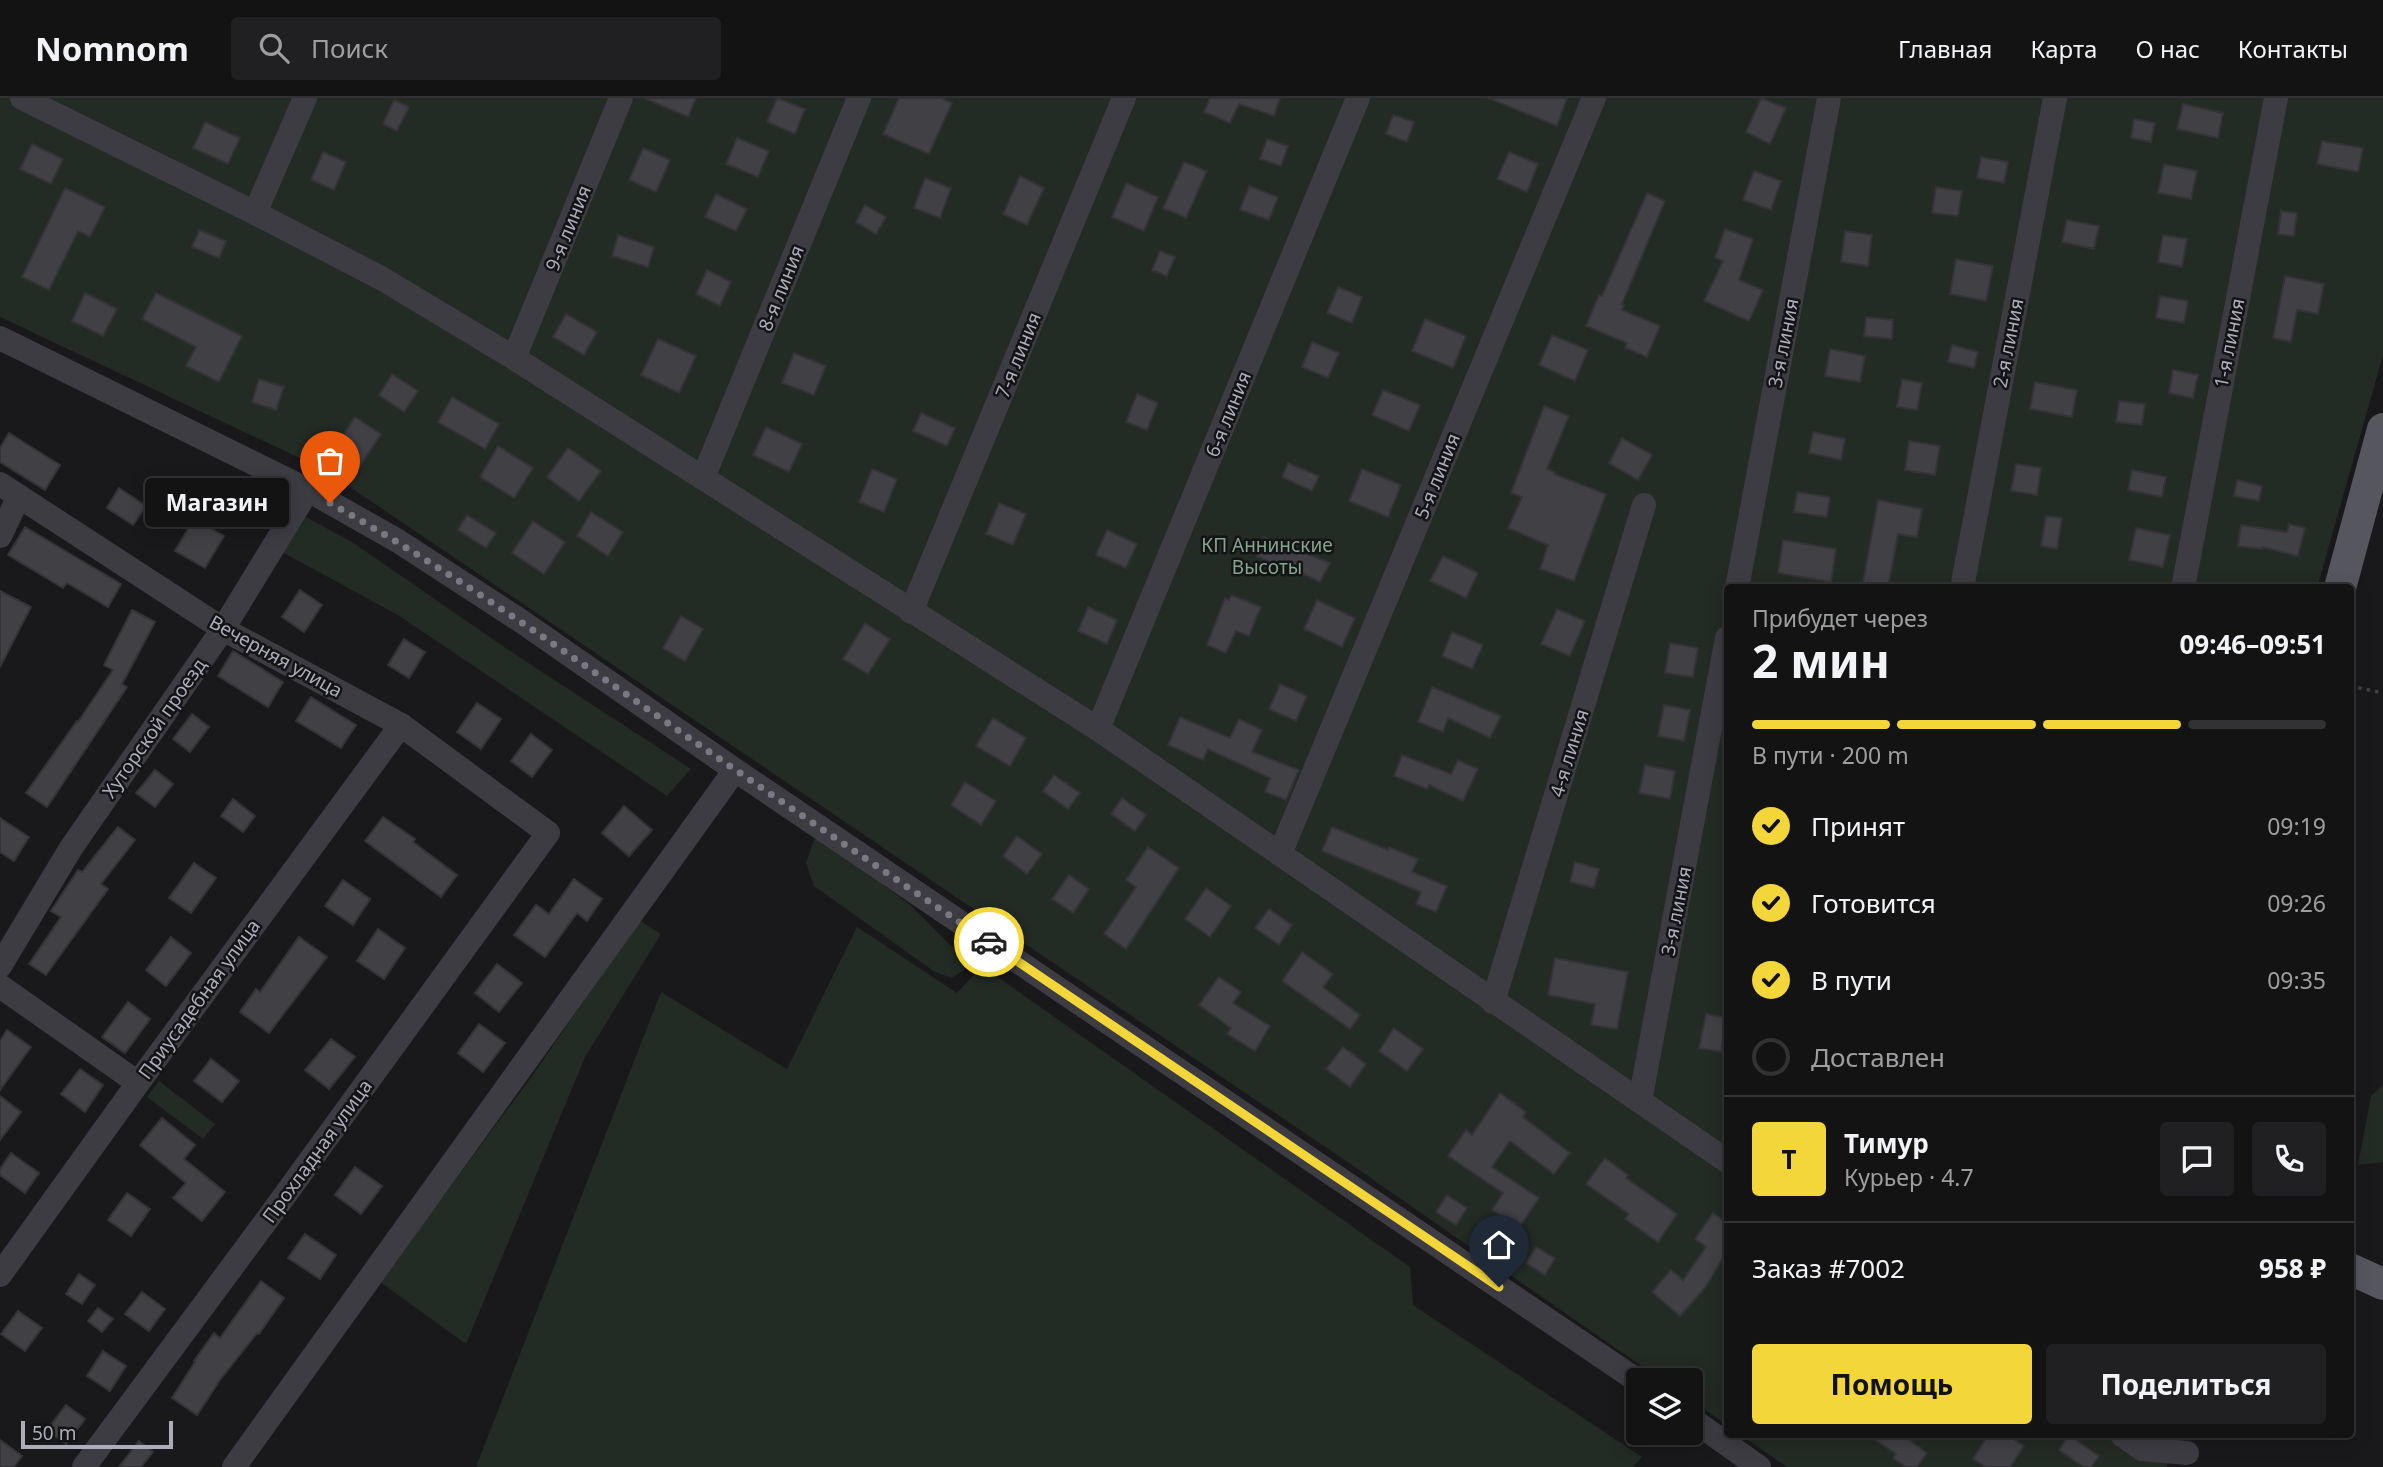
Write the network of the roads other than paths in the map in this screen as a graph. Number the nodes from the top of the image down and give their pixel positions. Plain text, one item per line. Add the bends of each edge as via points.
1 (22, 98) edge
2 (304, 98) edge
3 (621, 98) edge
4 (859, 98) edge
5 (1124, 98) edge
6 (1358, 98) edge
7 (1594, 98) edge
8 (1829, 98) edge
9 (2055, 98) edge
10 (2276, 98) edge
11 (65, 107) edge
12 (255, 212) junction
13 (0, 338) edge
14 (514, 358) junction
15 (2383, 429) edge
16 (703, 478) junction
17 (9, 490) edge
18 (307, 490) junction
19 (1644, 505) dead end
20 (0, 536) edge
21 (1738, 584) edge
22 (1963, 584) edge
23 (2183, 584) edge
24 (2341, 584) edge
25 (911, 612) junction
26 (223, 629) junction
27 (1724, 654) edge
28 (401, 724) junction
29 (1098, 729) junction
30 (736, 770) junction
31 (548, 833) joint
32 (1280, 854) junction
33 (0, 966) edge
34 (0, 986) edge
35 (1493, 1002) junction
36 (138, 1083) junction
37 (1640, 1101) junction
38 (1724, 1159) edge
39 (2354, 1271) edge
40 (0, 1275) edge
41 (2383, 1284) edge
42 (1626, 1373) edge
43 (1703, 1427) edge
44 (2126, 1438) edge
45 (2188, 1452) edge
46 (83, 1467) edge
47 (234, 1467) edge
48 (1759, 1467) edge

1 - 11 street
2 - 12 street
3 - 14 street, 9-я линия
4 - 16 street, 8-я линия
5 - 25 street, 7-я линия
6 - 29 street, 6-я линия
7 - 32 street, 5-я линия
8 - 21 street, 3-я линия
9 - 22 street, 2-я линия
10 - 23 street, 1-я линия
11 - 12 street
12 - 14 street via 382,278
13 - 18 street
14 - 16 street
15 - 24 main road
16 - 25 street
17 - 20 street
17 - 26 street, Вечерняя улица
18 - 26 street, Хуторской проезд
18 - 30 street via 398,541 521,621
19 - 35 street, 4-я линия
25 - 29 street
26 - 28 street, Вечерняя улица
26 - 33 street, Хуторской проезд via 71,848
27 - 37 street, 3-я линия
28 - 31 street, Вечерняя улица
28 - 36 street, Приусадебная улица
29 - 32 street
30 - 42 street
30 - 47 street
31 - 46 street, Прохладная улица
32 - 35 street
34 - 36 street
35 - 37 street
36 - 40 street, Приусадебная улица
37 - 38 street
39 - 41 main road
43 - 48 street
44 - 45 street via 2142,1449

